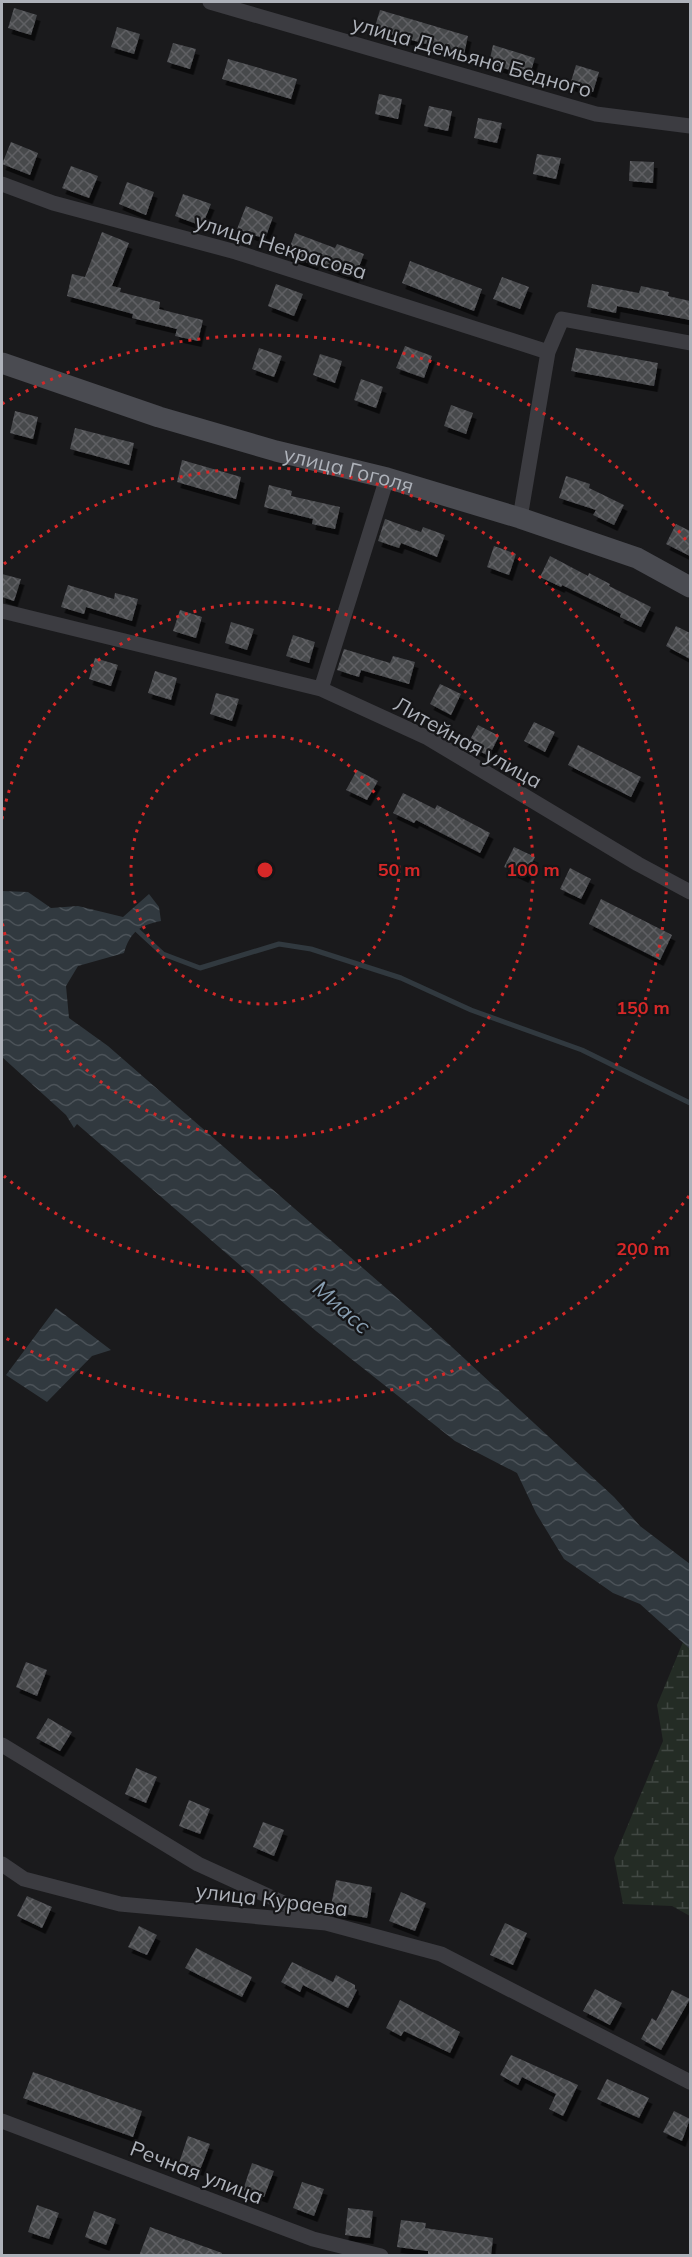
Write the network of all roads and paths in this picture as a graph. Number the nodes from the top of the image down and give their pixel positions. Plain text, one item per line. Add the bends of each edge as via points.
1 (210, 2) edge
2 (690, 126) edge
3 (2, 184) edge
4 (690, 343) edge
5 (548, 352) junction
6 (2, 363) edge
7 (387, 478) junction
8 (520, 518) junction
9 (690, 587) edge
10 (2, 611) edge
11 (321, 689) junction
12 (690, 892) edge
13 (2, 1745) edge
14 (2, 1864) edge
15 (326, 1923) junction
16 (690, 2082) edge
17 (2, 2121) edge
18 (381, 2256) edge

1 - 2 street, улица Демьяна Бедного via 596,114
3 - 5 street, улица Некрасова via 52,203 236,252
4 - 5 street via 562,319
5 - 8 street
6 - 7 street, улица Гоголя via 170,421
7 - 8 street, улица Гоголя
7 - 11 street
8 - 9 street, улица Гоголя via 637,558
10 - 11 street, Литейная улица
11 - 12 street, Литейная улица via 428,738
13 - 15 street via 198,1864
14 - 15 street, улица Кураева via 24,1879 120,1904
15 - 16 street, улица Кураева via 441,1954
17 - 18 street, Речная улица via 313,2239

